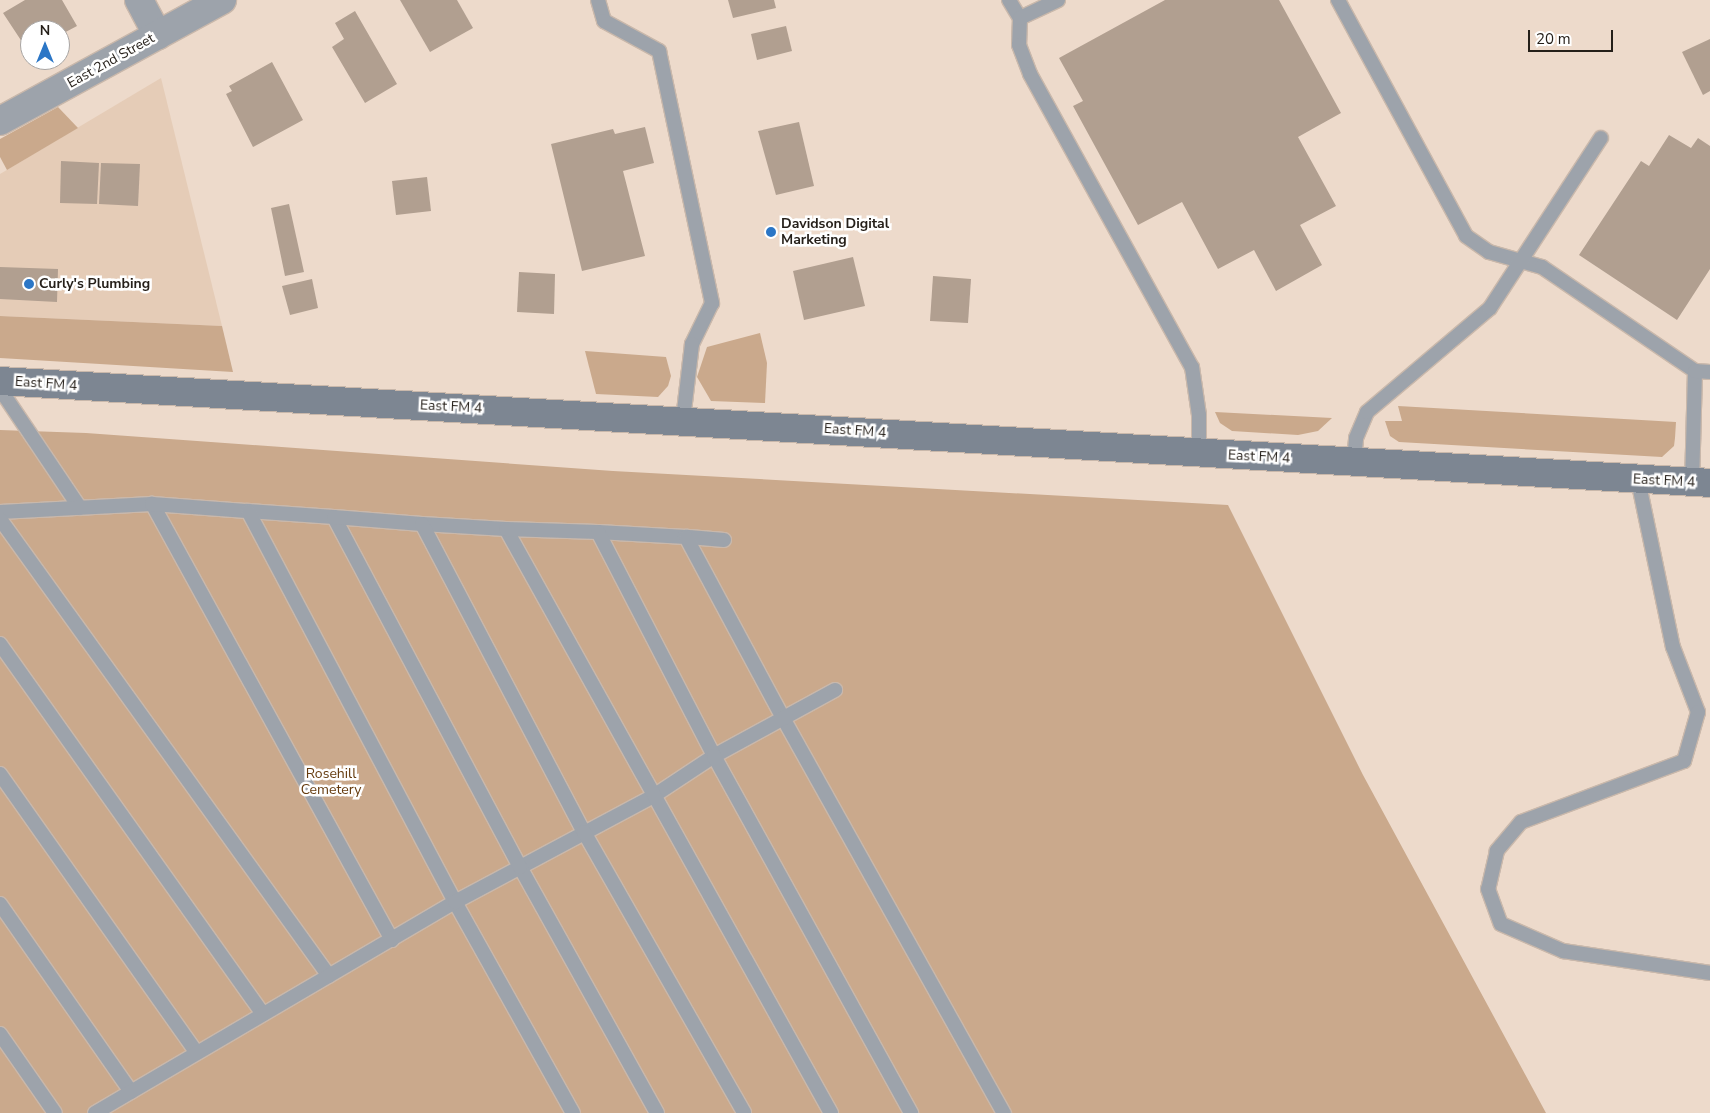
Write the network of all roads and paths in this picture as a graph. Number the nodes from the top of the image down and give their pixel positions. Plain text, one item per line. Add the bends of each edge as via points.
1 (139, 0) edge
2 (222, 0) edge
3 (598, 0) edge
4 (1009, 0) edge
5 (1058, 0) edge
6 (1338, 0) edge
7 (1020, 18) junction
8 (158, 35) junction
9 (0, 121) edge
10 (1601, 138) dead end
11 (1519, 262) junction
12 (1695, 371) junction
13 (1710, 372) edge
14 (0, 381) edge
15 (0, 389) edge
16 (683, 420) junction
17 (1199, 453) junction
18 (1354, 462) junction
19 (1638, 480) junction
20 (1701, 483) edge
21 (152, 504) junction
22 (80, 508) junction
23 (248, 511) junction
24 (0, 512) edge
25 (334, 517) junction
26 (0, 519) edge
27 (422, 524) junction
28 (506, 529) junction
29 (598, 532) junction
30 (686, 537) junction
31 (724, 540) dead end
32 (0, 644) edge
33 (835, 690) dead end
34 (783, 718) junction
35 (714, 756) junction
36 (0, 774) edge
37 (655, 795) junction
38 (584, 832) junction
39 (520, 867) junction
40 (455, 902) junction
41 (0, 904) edge
42 (392, 940) junction
43 (1710, 974) edge
44 (329, 976) junction
45 (263, 1014) junction
46 (0, 1034) edge
47 (196, 1052) junction
48 (131, 1092) junction
49 (55, 1113) edge
50 (95, 1113) edge
51 (573, 1113) edge
52 (657, 1113) edge
53 (744, 1113) edge
54 (831, 1113) edge
55 (911, 1113) edge
56 (1004, 1113) edge

1 - 8 street
2 - 8 street, East 2nd Street
3 - 16 lane via 604,21 659,51 712,303 692,344
4 - 7 lane
5 - 7 lane
6 - 11 lane via 1466,236 1490,252
7 - 17 lane via 1019,45 1030,74 1192,367 1199,415
8 - 9 street, East 2nd Street
10 - 11 lane
11 - 12 lane via 1542,267
11 - 18 lane via 1490,308 1367,412 1356,438
12 - 13 lane
12 - 20 lane
14 - 16 main road, East FM 4
15 - 22 lane
16 - 17 main road, East FM 4
17 - 18 main road, East FM 4
18 - 19 main road, East FM 4
19 - 20 main road, East FM 4
19 - 43 lane via 1672,647 1698,712 1684,760 1522,822 1498,851 1488,889 1501,924 1563,951
21 - 22 lane
21 - 23 lane
21 - 42 lane
22 - 24 lane
23 - 25 lane
23 - 40 lane
25 - 27 lane
25 - 39 lane
26 - 44 lane
27 - 28 lane
27 - 38 lane
28 - 29 lane
28 - 37 lane
29 - 30 lane
29 - 35 lane
30 - 31 lane
30 - 34 lane
32 - 45 lane
33 - 34 lane
34 - 35 lane
34 - 56 lane
35 - 37 lane
35 - 55 lane
36 - 47 lane
37 - 38 lane
37 - 54 lane
38 - 39 lane
38 - 53 lane
39 - 40 lane
39 - 52 lane
40 - 42 lane
40 - 51 lane
41 - 48 lane
42 - 44 lane
44 - 45 lane
45 - 47 lane
46 - 49 lane
47 - 48 lane
48 - 50 lane

